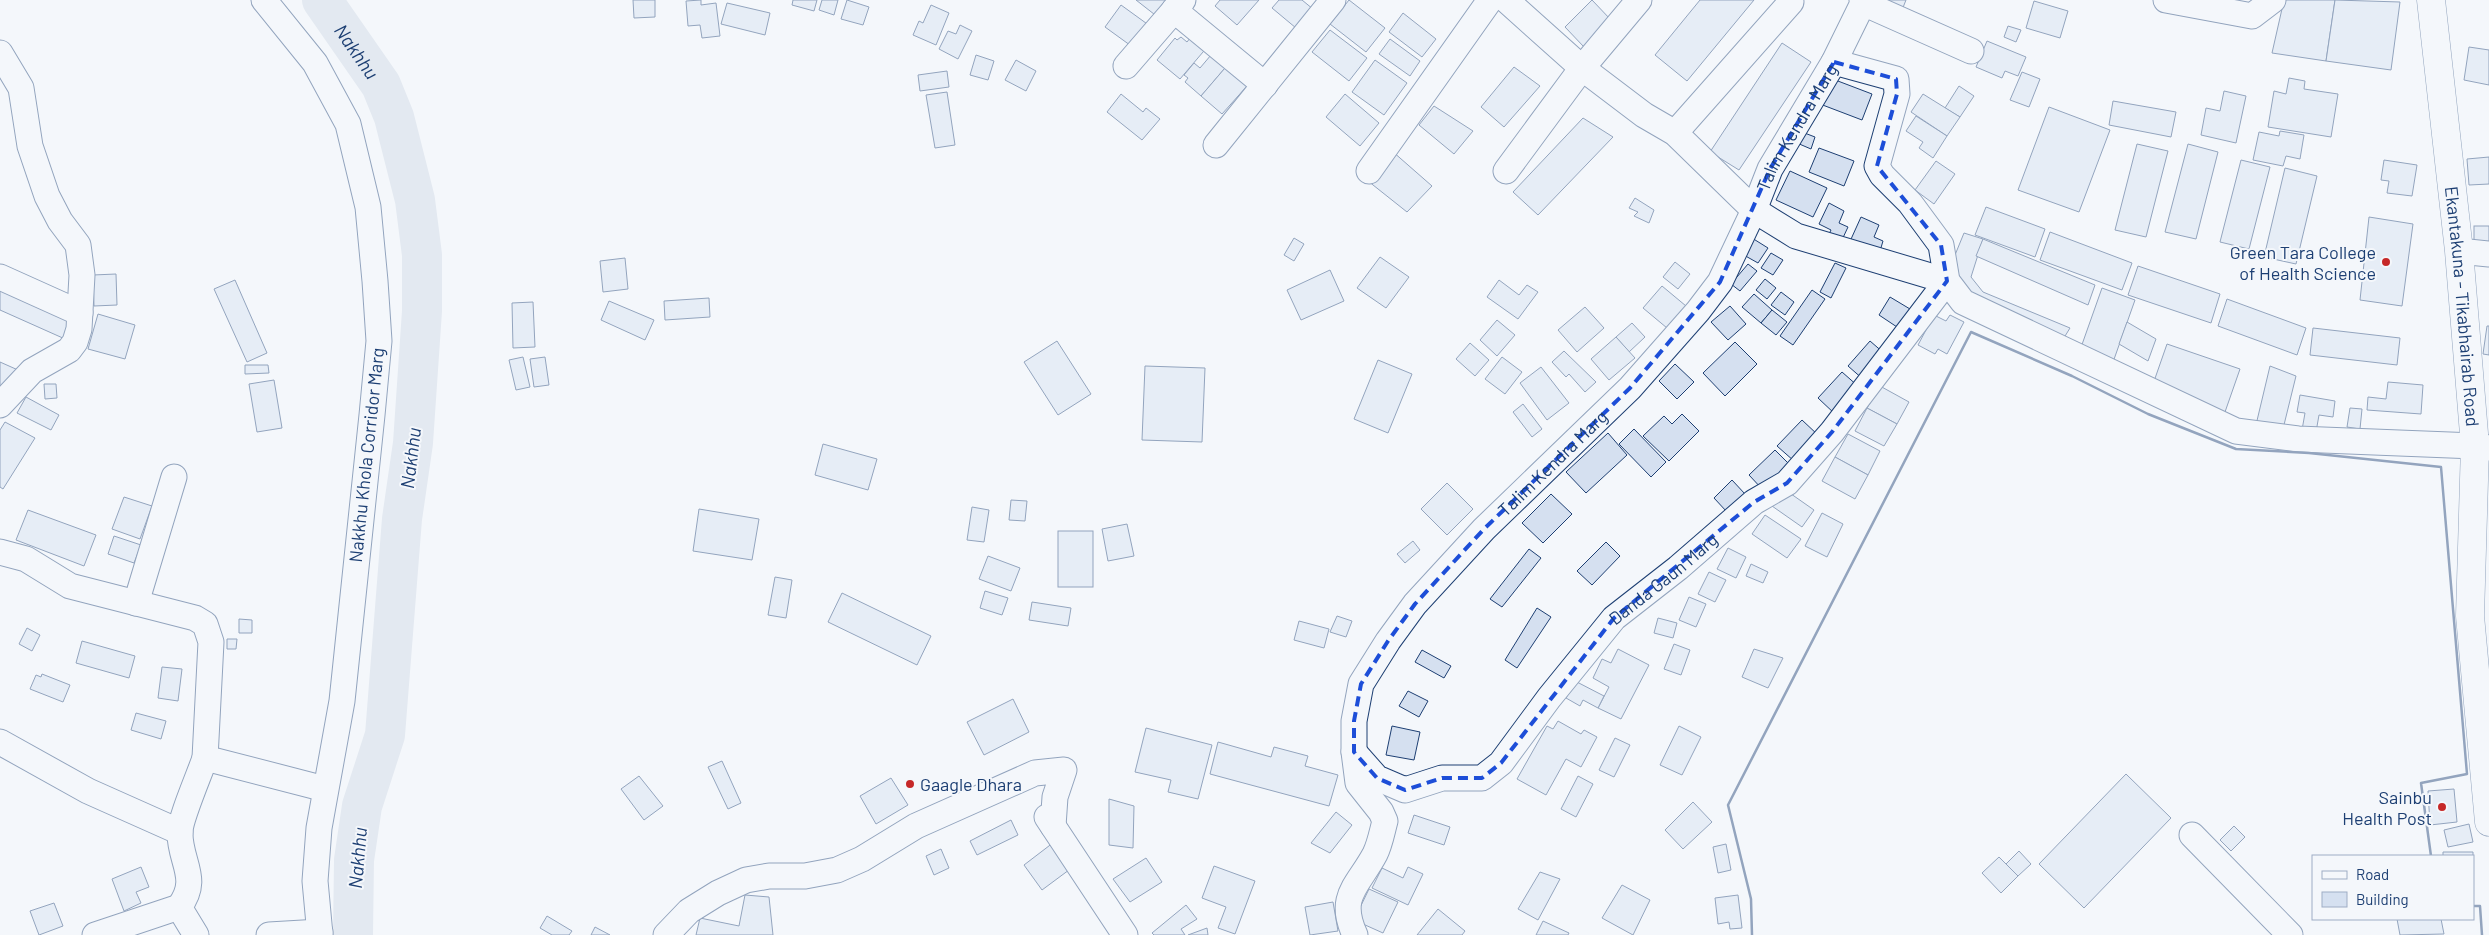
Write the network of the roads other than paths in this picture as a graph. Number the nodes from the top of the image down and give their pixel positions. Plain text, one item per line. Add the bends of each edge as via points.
1 (264, 0) edge
2 (1333, 0) edge
3 (1490, 0) edge
4 (1506, 0) edge
5 (1639, 0) edge
6 (2166, 0) edge
7 (2274, 0) edge
8 (2431, 0) edge
9 (1791, 2) dead end
10 (1863, 2) edge
11 (1178, 5) edge
12 (1971, 51) dead end
13 (0, 53) edge
14 (1834, 62) junction
15 (1126, 66) dead end
16 (1582, 68) junction
17 (1265, 85) junction
18 (1675, 133) junction
19 (1216, 145) dead end
20 (1368, 171) dead end
21 (1506, 171) dead end
22 (1754, 210) junction
23 (2459, 251) junction
24 (2489, 254) edge
25 (0, 277) edge
26 (1947, 281) junction
27 (80, 313) junction
28 (0, 405) edge
29 (2482, 447) edge
30 (174, 477) dead end
31 (0, 552) edge
32 (136, 603) junction
33 (0, 742) edge
34 (1354, 752) junction
35 (205, 758) junction
36 (325, 789) junction
37 (2489, 822) edge
38 (180, 832) junction
39 (2192, 835) dead end
40 (179, 907) junction
41 (320, 934) edge
42 (95, 935) edge
43 (196, 935) edge
44 (269, 935) edge
45 (666, 935) edge
46 (1125, 935) edge
47 (1355, 935) edge
48 (2290, 935) edge

1 - 36 street, Nakkhu Khola Corridor Marg via 314,63 348,124 368,208 375,281 379,341 372,415 342,701
2 - 17 street
3 - 20 street
4 - 16 street
5 - 16 street
6 - 7 street via 2252,16
8 - 23 main road, Ekantakuna - Tikabhairab Road
9 - 18 street
10 - 12 street
10 - 14 street, Talim Kendra Marg
11 - 15 street
11 - 17 street
13 - 27 street via 21,88 30,146 47,196 78,245 82,275
14 - 22 street, Talim Kendra Marg via 1770,169
14 - 26 street via 1896,79 1897,94 1877,166 1941,245
16 - 18 street via 1644,115
16 - 21 street
17 - 19 street
18 - 22 street
22 - 26 street via 1796,236
22 - 34 street, Talim Kendra Marg via 1720,282 1698,311 1630,388 1484,529 1415,604 1362,684 1354,721
23 - 24 street
23 - 29 main road, Ekantakuna - Tikabhairab Road
25 - 27 street
26 - 29 street via 1963,302 2236,431 2298,439
26 - 34 street, Danda Gaun Marg via 1832,432 1787,483 1754,502 1614,618 1501,763 1482,778 1442,778 1405,790 1377,778
27 - 28 street via 75,342 69,350 32,371
29 - 37 main road, Ekantakuna - Tikabhairab Road via 2470,616
30 - 32 street
31 - 32 street via 26,559 70,586
32 - 35 street via 195,618 205,624 211,642
33 - 38 street via 88,790
34 - 47 street, Talim Kendra Marg via 1358,783 1385,821 1375,854 1349,895 1349,923
35 - 36 street
35 - 38 street
36 - 41 street, Nakkhu Khola Corridor Marg via 315,881
38 - 40 street via 189,887 188,896
39 - 48 street
40 - 42 street
40 - 43 street
41 - 44 street
45 - 46 street via 689,911 746,880 805,876 836,870 862,859 916,826 1035,773 1064,770 1050,821

